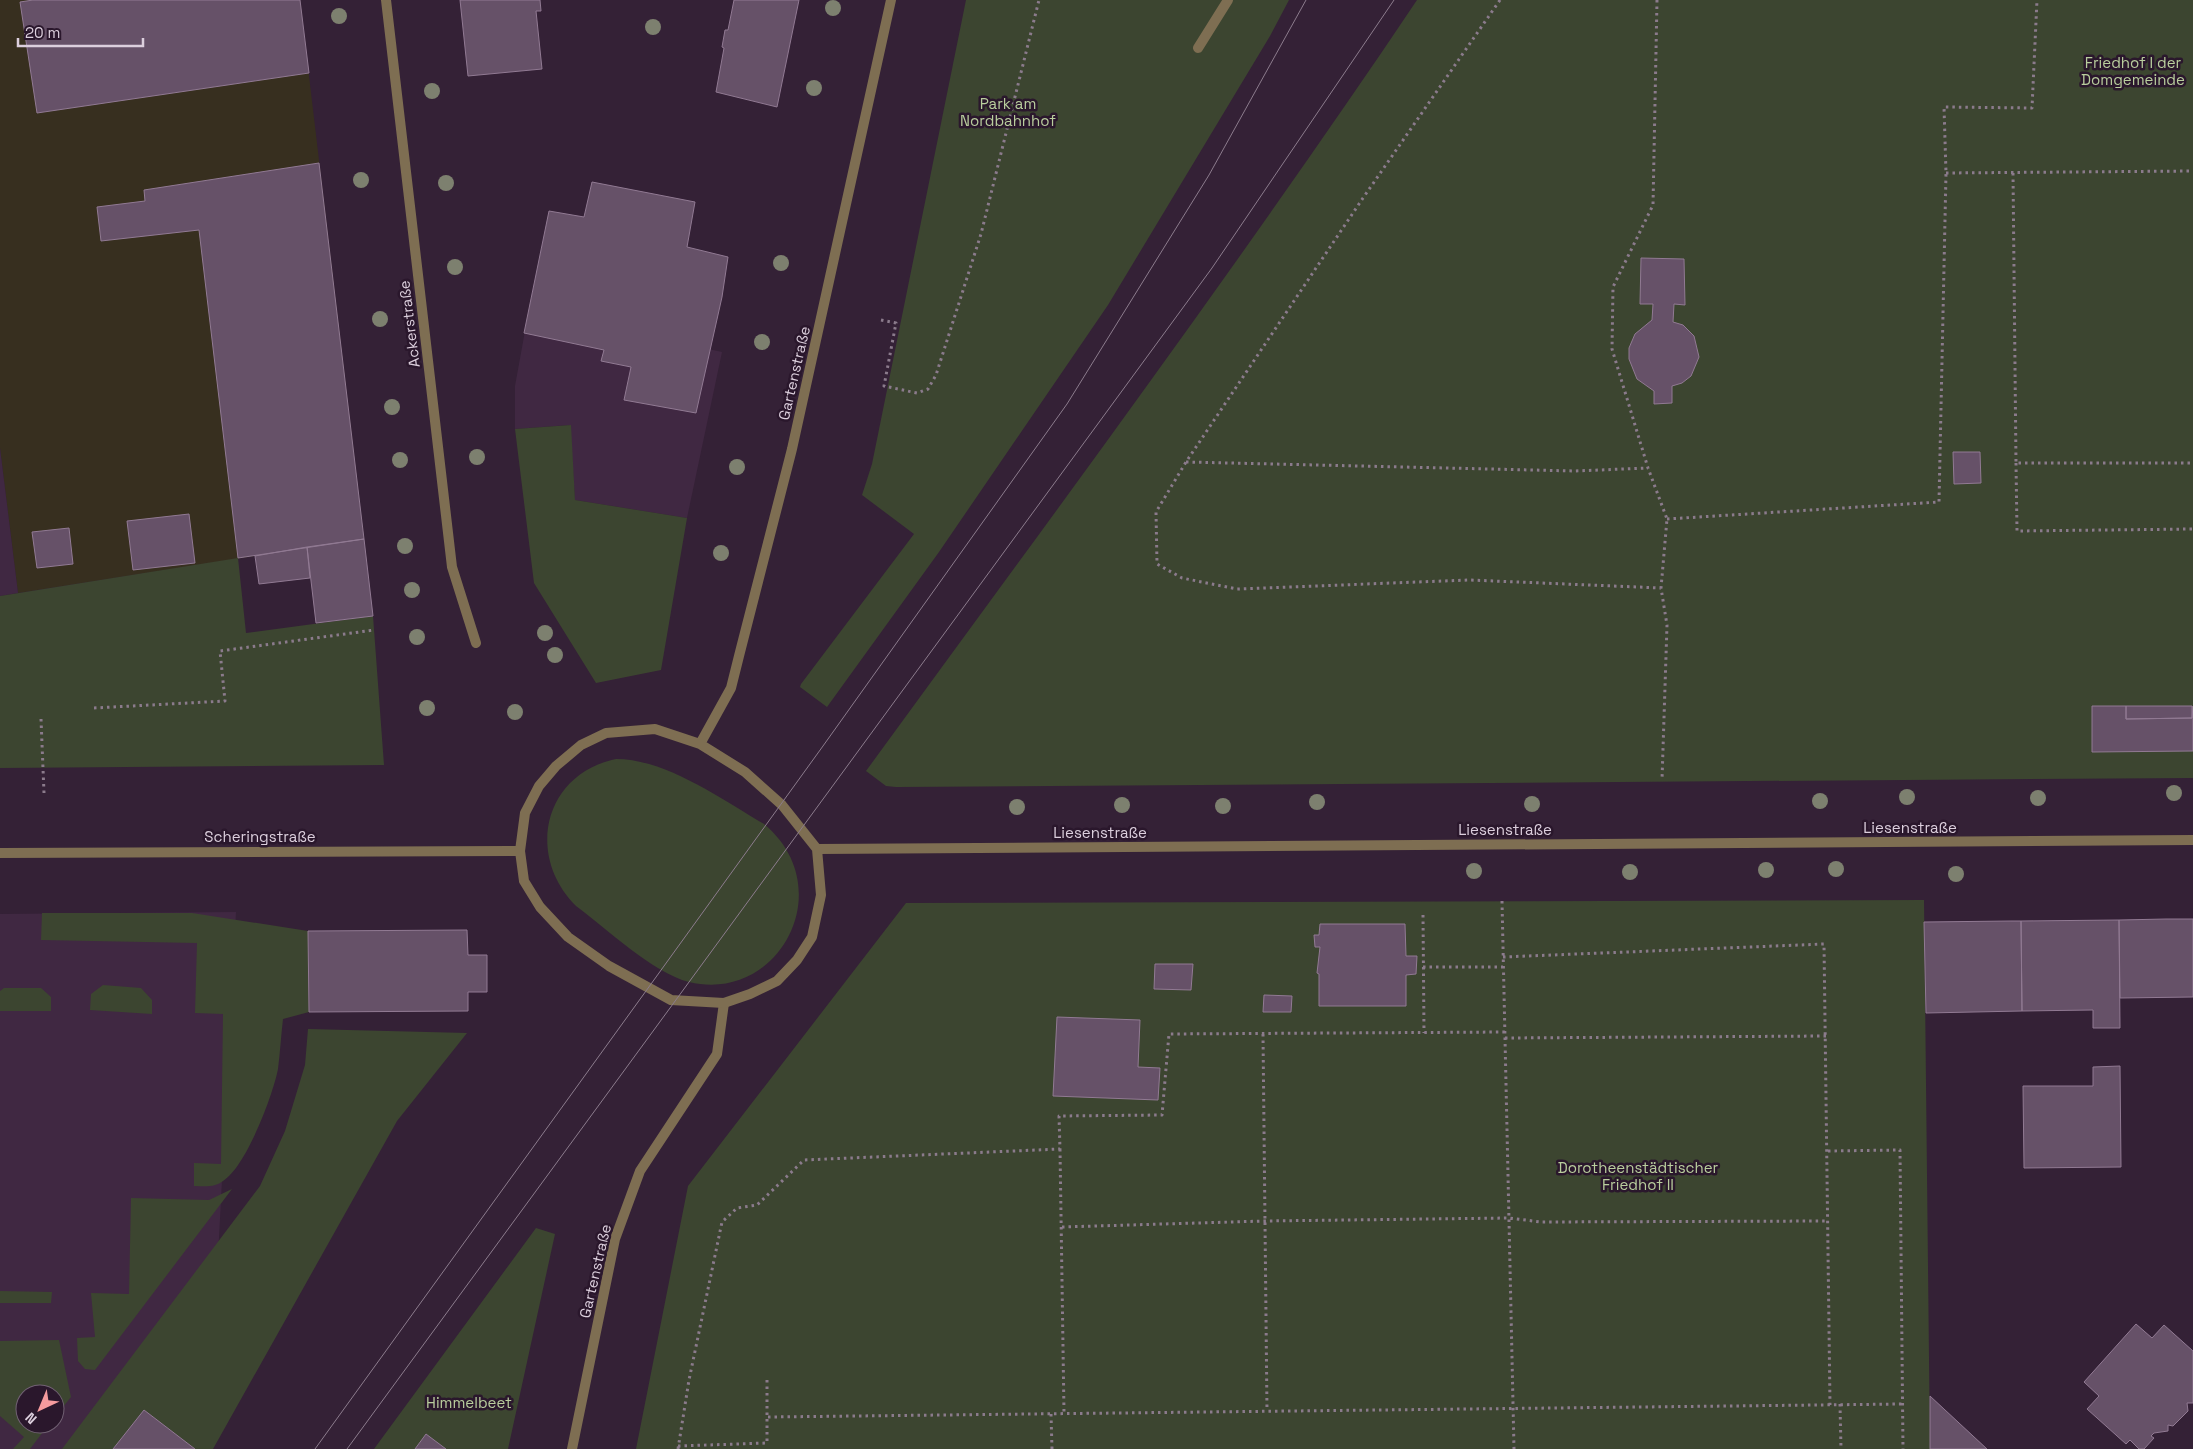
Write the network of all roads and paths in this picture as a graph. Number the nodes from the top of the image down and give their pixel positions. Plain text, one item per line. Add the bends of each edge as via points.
1 (386, 0) edge
2 (891, 0) edge
3 (1039, 0) edge
4 (1228, 0) edge
5 (1500, 0) edge
6 (1657, 0) edge
7 (2036, 0) edge
8 (1198, 48) dead end
9 (2193, 171) edge
10 (1946, 173) junction
11 (2012, 173) junction
12 (881, 320) dead end
13 (1186, 462) junction
14 (2016, 463) junction
15 (2193, 463) edge
16 (1648, 468) junction
17 (1667, 519) junction
18 (2193, 529) edge
19 (1661, 588) junction
20 (374, 630) dead end
21 (476, 643) dead end
22 (94, 708) dead end
23 (41, 719) dead end
24 (700, 744) junction
25 (1662, 780) dead end
26 (44, 793) dead end
27 (2193, 840) edge
28 (817, 849) junction
29 (520, 850) junction
30 (0, 853) edge
31 (1502, 901) dead end
32 (1423, 915) dead end
33 (1503, 957) junction
34 (1423, 967) junction
35 (1503, 967) junction
36 (724, 1003) junction
37 (1504, 1032) junction
38 (1424, 1033) junction
39 (1263, 1034) junction
40 (1826, 1036) junction
41 (1505, 1038) junction
42 (1060, 1149) junction
43 (1828, 1151) junction
44 (1509, 1218) junction
45 (1265, 1221) junction
46 (1827, 1221) junction
47 (1062, 1227) junction
48 (767, 1377) dead end
49 (1840, 1404) junction
50 (1903, 1404) junction
51 (1830, 1405) junction
52 (1513, 1408) junction
53 (1267, 1411) junction
54 (1064, 1413) junction
55 (1051, 1414) junction
56 (768, 1417) junction
57 (678, 1448) edge
58 (572, 1449) edge
59 (1052, 1449) edge
60 (1514, 1449) edge
61 (1841, 1449) edge
62 (1903, 1449) edge

1 - 21 street, Ackerstraße via 452,567
2 - 24 street, Gartenstraße via 792,449 731,688
3 - 12 path via 981,234 936,375 928,389 917,393 884,386 896,323
4 - 8 street
5 - 13 path
6 - 16 path via 1653,206 1613,287 1612,349
7 - 10 path via 2032,108 1944,106
9 - 11 path
10 - 11 path
10 - 17 path via 1939,502
11 - 14 path
13 - 16 path via 1575,471
13 - 19 path via 1156,512 1157,564 1182,578 1236,589 1470,580
14 - 15 path
14 - 18 path via 2017,531
16 - 17 path
17 - 19 path
19 - 25 path via 1667,625
20 - 22 path via 220,651 225,701
23 - 26 path
24 - 28 street via 745,772 776,800
24 - 29 street via 655,729 606,733 581,745 539,786 525,813
27 - 28 street, Liesenstraße
28 - 36 street via 820,895 812,937 797,960 776,981
29 - 30 street, Scheringstraße
29 - 36 street via 524,881 540,907 568,936 609,966 671,1000
31 - 33 path
32 - 34 path
33 - 35 path
33 - 40 path via 1824,944
34 - 35 path
34 - 38 path
35 - 37 path
36 - 58 street, Gartenstraße via 717,1054 640,1171 616,1238
37 - 38 path
37 - 41 path
38 - 39 path
39 - 42 path via 1169,1034 1162,1115 1060,1116
39 - 45 path
40 - 41 path
40 - 43 path
41 - 44 path
42 - 47 path
42 - 57 path via 804,1160 757,1205 737,1208 722,1222
43 - 46 path
43 - 50 path via 1900,1150
44 - 45 path
44 - 46 path via 1541,1222
44 - 52 path
45 - 47 path
45 - 53 path
46 - 51 path
47 - 54 path
48 - 56 path
49 - 50 path
49 - 51 path
49 - 61 path
50 - 62 path
51 - 52 path
52 - 53 path
52 - 60 path
53 - 54 path
54 - 55 path
55 - 56 path
55 - 59 path
56 - 57 path via 767,1443

